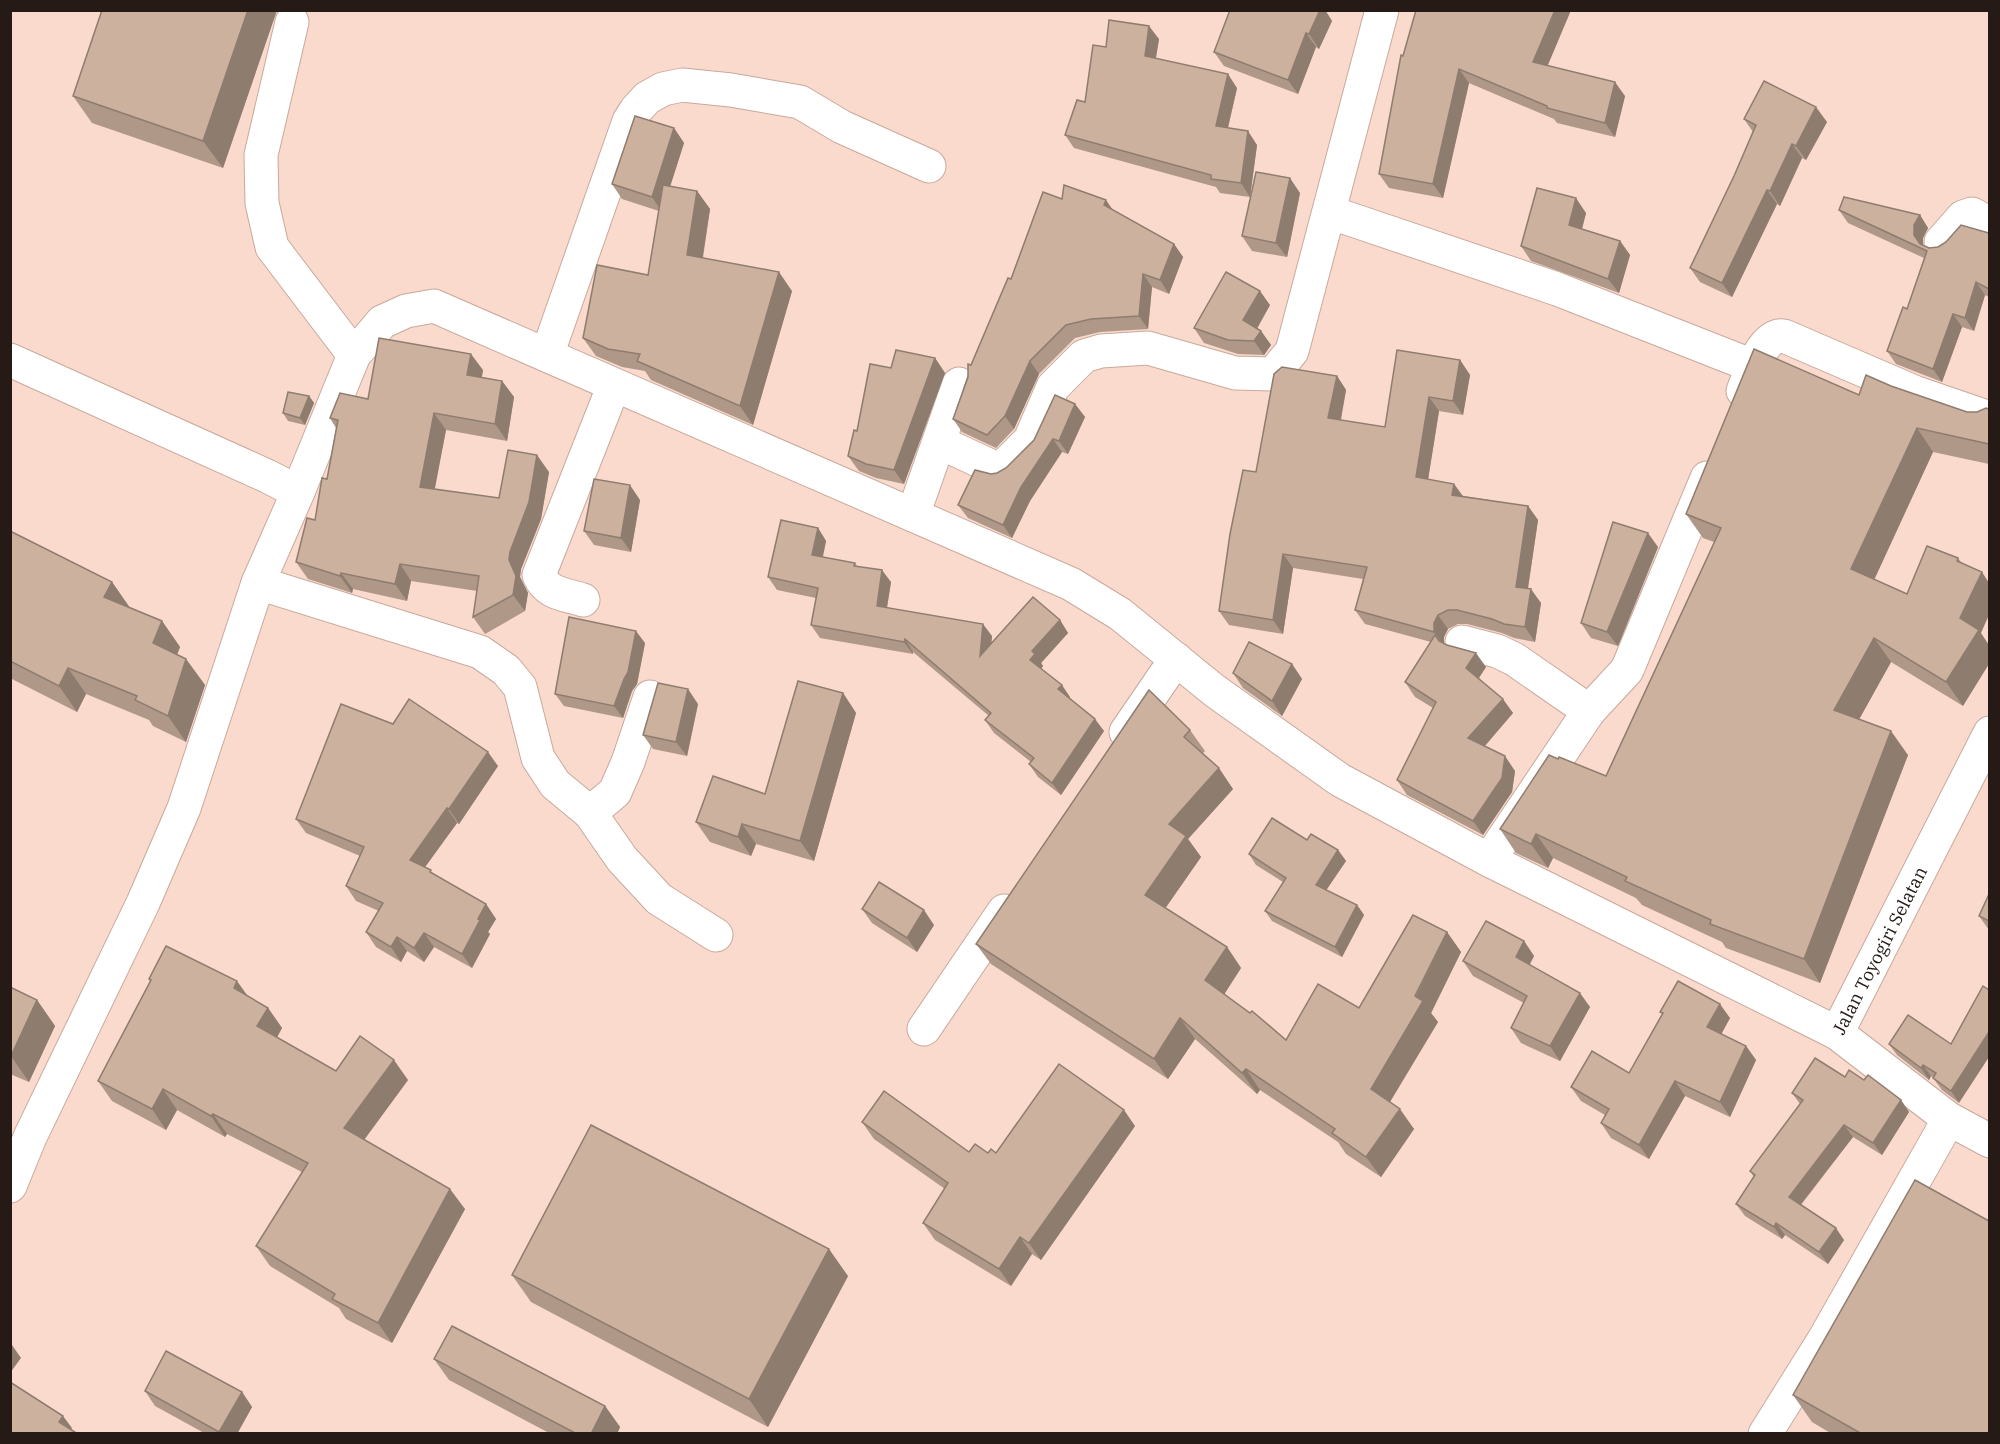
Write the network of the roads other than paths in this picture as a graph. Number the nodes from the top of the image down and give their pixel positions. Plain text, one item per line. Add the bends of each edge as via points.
1 (1382, 10) edge
2 (292, 22) dead end
3 (929, 166) dead end
4 (1329, 212) junction
5 (1989, 224) edge
6 (1941, 242) edge
7 (354, 355) junction
8 (547, 355) junction
9 (10, 360) edge
10 (1753, 366) junction
11 (959, 384) dead end
12 (614, 385) junction
13 (1989, 418) edge
14 (1731, 420) edge
15 (939, 442) junction
16 (1718, 452) edge
17 (298, 492) junction
18 (913, 515) junction
19 (258, 583) junction
20 (583, 600) dead end
21 (1462, 642) dead end
22 (1176, 659) junction
23 (650, 697) dead end
24 (1589, 711) junction
25 (1989, 733) edge
26 (1110, 756) edge
27 (590, 813) junction
28 (1489, 860) junction
29 (1023, 883) edge
30 (716, 935) dead end
31 (924, 1029) dead end
32 (1837, 1033) junction
33 (1950, 1119) junction
34 (1989, 1141) edge
35 (10, 1186) edge
36 (1766, 1434) edge

1 - 4 street
2 - 7 street via 261,155 262,203 272,247
3 - 8 street via 842,127 800,102 731,90 681,85 663,88 646,98 629,121
4 - 10 street via 1557,289
4 - 15 street via 1292,351 1273,374 1234,373 1148,348 1101,351 1084,356 1053,387 1030,440 1002,468
5 - 6 street via 1972,214 1963,217
7 - 8 street via 382,322 406,311 434,306
7 - 17 street
8 - 12 street
9 - 17 street
10 - 13 street via 1769,340 1784,336 1914,392
10 - 14 street
11 - 15 street
12 - 18 street
12 - 20 street via 539,575 551,591
15 - 18 street
16 - 24 street via 1633,658 1627,670
17 - 19 street
18 - 22 street via 1071,584 1120,614
19 - 27 street via 480,652 506,669 520,687 538,758 555,784
19 - 35 street via 184,808
21 - 24 street via 1514,659
22 - 26 street
22 - 28 street via 1340,780
23 - 27 street via 615,792
24 - 28 street
25 - 32 street, Jalan Toyogiri Selatan
27 - 30 street via 622,859 659,899
28 - 32 street
29 - 31 street
32 - 33 street, Jalan Toyogiri Selatan
33 - 34 street, Jalan Toyogiri Selatan
33 - 36 street

